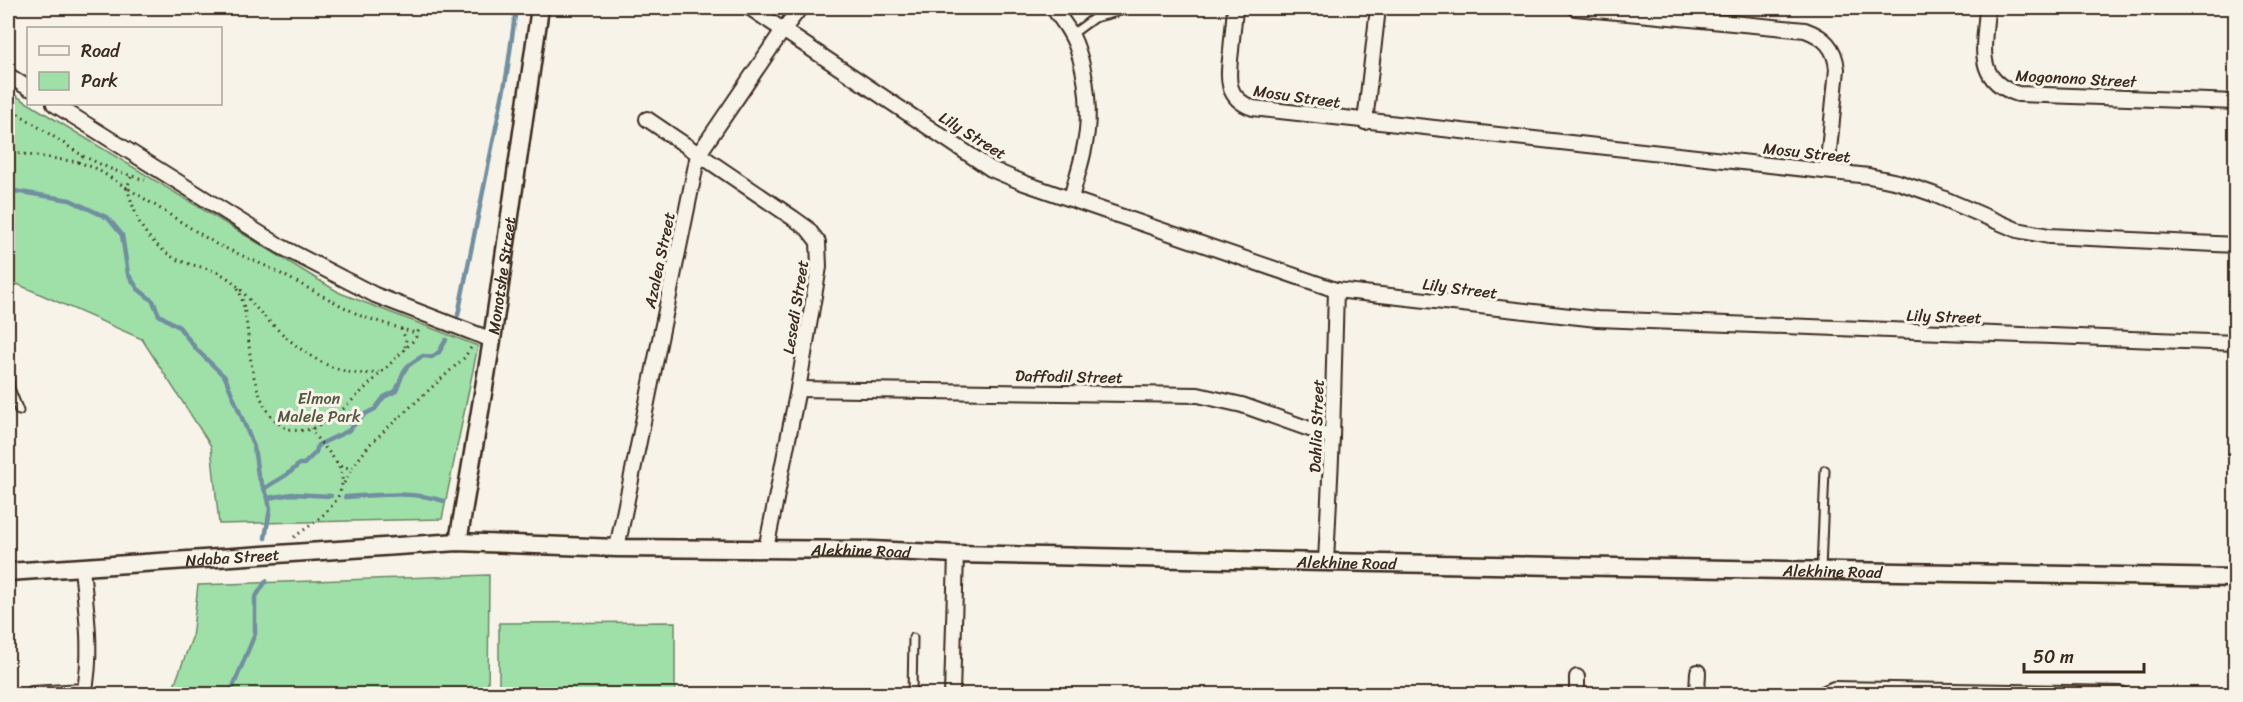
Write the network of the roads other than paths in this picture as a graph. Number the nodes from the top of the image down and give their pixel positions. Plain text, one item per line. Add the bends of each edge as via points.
1 (540, 8) edge
2 (750, 8) edge
3 (800, 8) edge
4 (1053, 8) edge
5 (1133, 8) edge
6 (1235, 8) edge
7 (1378, 8) edge
8 (1575, 8) edge
9 (1987, 8) edge
10 (783, 30) junction
11 (1071, 35) junction
12 (8, 75) edge
13 (27, 87) edge
14 (2235, 102) edge
15 (56, 105) edge
16 (647, 119) dead end
17 (1365, 122) junction
18 (698, 155) junction
19 (1827, 171) junction
20 (1071, 198) junction
21 (2235, 245) edge
22 (1336, 290) junction
23 (485, 338) junction
24 (2235, 343) edge
25 (8, 366) edge
26 (798, 388) junction
27 (19, 411) dead end
28 (1332, 437) junction
29 (1825, 470) dead end
30 (458, 542) junction
31 (617, 548) junction
32 (766, 549) junction
33 (956, 554) junction
34 (1326, 562) junction
35 (82, 568) junction
36 (1821, 570) junction
37 (8, 572) edge
38 (2235, 578) edge
39 (913, 638) dead end
40 (1698, 672) dead end
41 (1577, 677) dead end
42 (84, 693) edge
43 (32, 694) edge
44 (912, 694) edge
45 (952, 694) edge
46 (1576, 694) edge
47 (1697, 694) edge
48 (1823, 694) edge
49 (2121, 694) edge

1 - 23 street, Monotshe Street
2 - 10 street, Lily Street
3 - 10 street, Azalea Street
4 - 11 street
5 - 11 lane via 1094,18
6 - 17 street, Mosu Street via 1228,77 1240,102 1253,108
7 - 17 street
8 - 19 street via 1805,30 1827,41 1836,56 1837,69
9 - 14 street, Mogonono Street via 1986,69 2004,89 2018,94
10 - 18 street, Azalea Street
10 - 20 street, Lily Street via 991,169
11 - 20 street via 1084,74 1087,107 1086,143
12 - 13 street
15 - 23 street via 280,246 375,295
16 - 18 street, Lesedi Street
17 - 19 street, Mosu Street
18 - 26 street, Lesedi Street via 807,228 818,242 819,267
18 - 31 street, Azalea Street
19 - 21 street, Mosu Street via 1898,182 2017,230 2049,236
20 - 22 street, Lily Street
22 - 24 street, Lily Street via 1597,319
22 - 28 street, Dahlia Street
23 - 30 street, Monotshe Street
25 - 27 lane via 10,388
26 - 28 street, Daffodil Street via 1198,395 1242,405
26 - 32 street, Lesedi Street
28 - 34 street, Dahlia Street
29 - 36 lane
30 - 31 street, Alekhine Road
30 - 35 street, Ndaba Street
31 - 32 street, Alekhine Road
32 - 33 street, Alekhine Road
33 - 34 street, Alekhine Road
33 - 45 street
34 - 36 street, Alekhine Road
35 - 37 street, Ndaba Street
35 - 42 street via 89,639
36 - 38 street, Alekhine Road
39 - 44 lane
40 - 47 street
41 - 46 street
42 - 43 street
48 - 49 street via 1834,689

